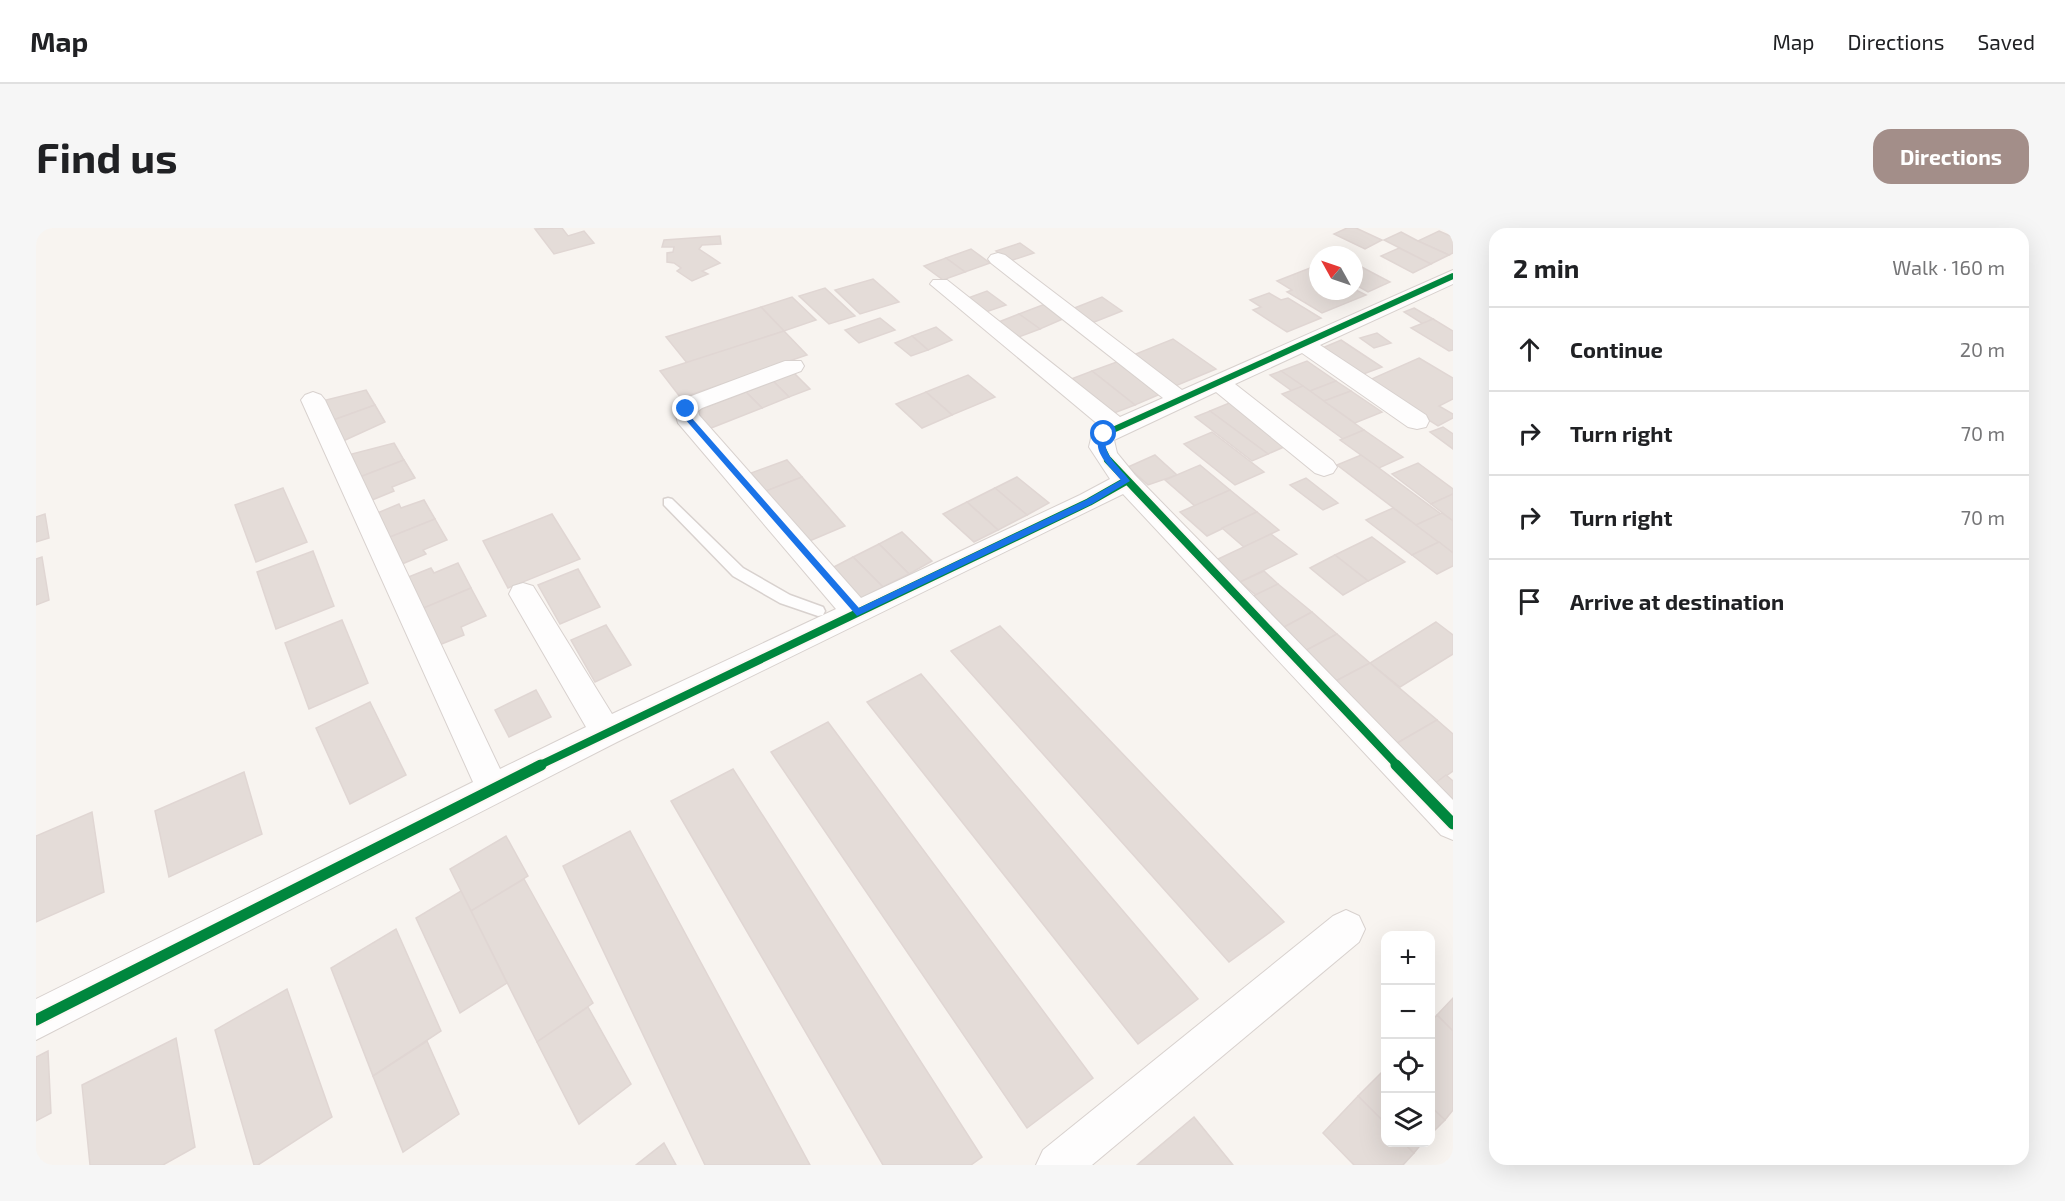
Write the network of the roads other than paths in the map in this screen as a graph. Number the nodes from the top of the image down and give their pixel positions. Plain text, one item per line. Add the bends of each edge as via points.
1 (998, 259) dead end
2 (1453, 276) edge
3 (940, 284) dead end
4 (1303, 343) junction
5 (793, 366) dead end
6 (1219, 383) junction
7 (312, 400) dead end
8 (1180, 400) junction
9 (1418, 421) dead end
10 (1117, 428) junction
11 (1324, 467) dead end
12 (1126, 481) junction
13 (668, 502) dead end
14 (523, 594) dead end
15 (841, 614) junction
16 (606, 732) junction
17 (493, 789) junction
18 (1453, 824) edge
19 (1346, 929) dead end
20 (36, 1020) edge
21 (1058, 1165) edge

1 - 8 street
2 - 4 street
3 - 10 street
4 - 6 street
4 - 9 street
5 - 15 street via 694,403 686,409 687,417
6 - 8 street
6 - 11 street
7 - 17 street
8 - 10 street
10 - 12 street via 1104,434 1101,450
12 - 15 street via 1089,502
12 - 18 street
13 - 15 lane via 738,572 785,599
14 - 16 street
15 - 16 street
16 - 17 street
17 - 20 street
19 - 21 street

